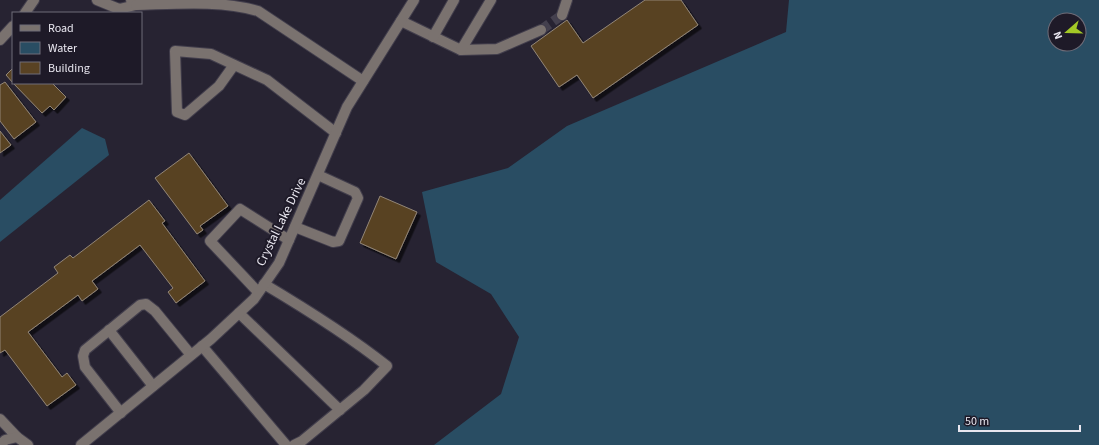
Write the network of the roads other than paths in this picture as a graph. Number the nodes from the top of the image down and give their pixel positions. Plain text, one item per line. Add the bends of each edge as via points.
1 (34, 0) edge
2 (97, 0) edge
3 (414, 0) edge
4 (454, 0) edge
5 (492, 0) edge
6 (567, 0) edge
7 (133, 2) edge
8 (26, 12) edge
9 (562, 15) tunnel mouth
10 (402, 21) junction
11 (12, 27) edge
12 (541, 30) tunnel mouth
13 (433, 37) junction
14 (0, 40) edge
15 (461, 50) junction
16 (234, 65) junction
17 (363, 81) junction
18 (336, 133) junction
19 (318, 175) junction
20 (295, 227) junction
21 (289, 240) junction
22 (261, 288) junction
23 (239, 313) junction
24 (109, 330) junction
25 (202, 346) junction
26 (191, 355) junction
27 (153, 386) junction
28 (340, 410) junction
29 (121, 413) junction
30 (0, 418) edge
31 (17, 437) junction
32 (1, 445) edge
33 (28, 445) edge
34 (81, 445) edge
35 (286, 445) edge
36 (294, 445) edge

1 - 8 street
2 - 7 street via 119,9
3 - 10 street, Crystal Lake Drive
4 - 13 street
5 - 15 street
6 - 9 street
7 - 17 street via 227,3 258,10
10 - 13 street
10 - 17 street, Crystal Lake Drive
11 - 14 street
12 - 15 street via 496,49
13 - 15 street
16 - 16 street via 211,54 175,51 177,112 185,115 208,97
16 - 18 street via 266,80
17 - 18 street, Crystal Lake Drive via 347,107
18 - 19 street, Crystal Lake Drive
19 - 20 street, Crystal Lake Drive
19 - 20 street via 355,192 358,198 339,241 333,242
20 - 21 street, Crystal Lake Drive
21 - 22 street, Crystal Lake Drive via 279,263
21 - 22 street via 240,209 210,241
22 - 23 street, Crystal Lake Drive via 254,299
22 - 28 street via 346,336 387,366
23 - 25 street, Crystal Lake Drive
23 - 28 street
24 - 26 street via 146,304 155,311
24 - 27 street
24 - 29 street via 85,350 83,362
25 - 26 street, Crystal Lake Drive
25 - 35 street
26 - 27 street, Crystal Lake Drive
27 - 29 street, Crystal Lake Drive
28 - 36 street
29 - 34 street, Crystal Lake Drive
30 - 31 street
31 - 32 street via 5,440
31 - 33 street

